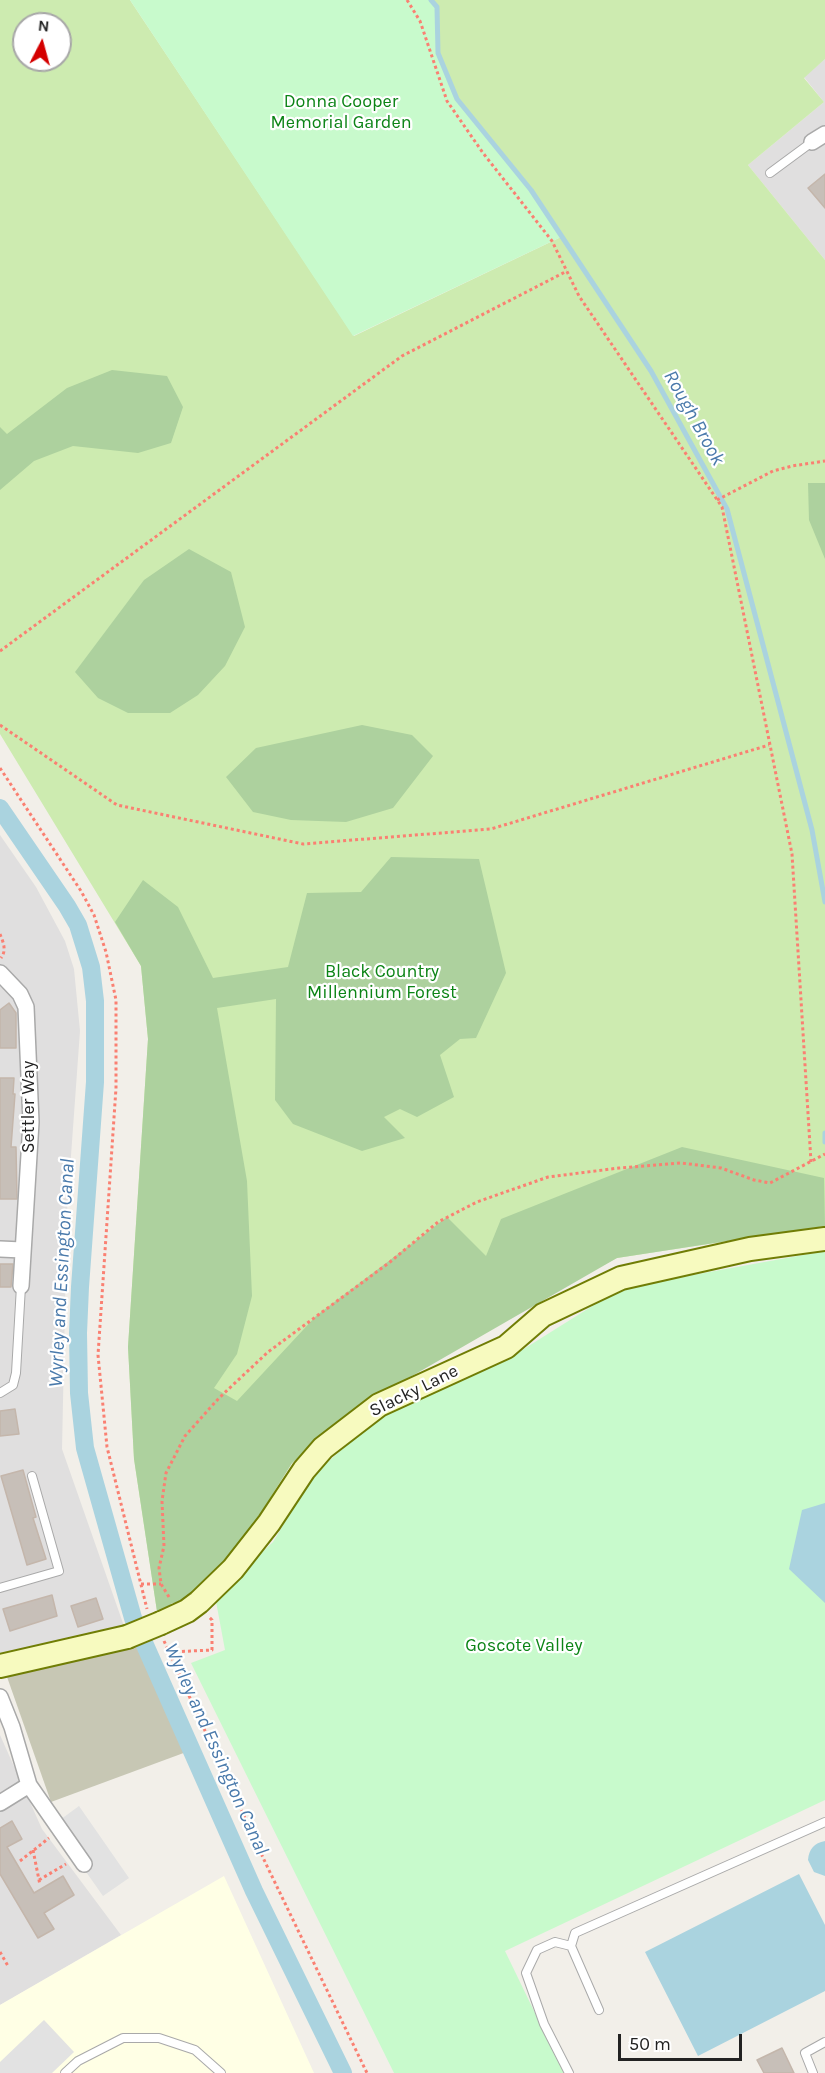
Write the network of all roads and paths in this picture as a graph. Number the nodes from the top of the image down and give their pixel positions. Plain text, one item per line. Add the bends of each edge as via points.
1 (407, 0) edge
2 (819, 138) edge
3 (770, 173) dead end
4 (567, 271) junction
5 (825, 461) edge
6 (720, 499) junction
7 (0, 651) edge
8 (0, 725) edge
9 (770, 745) junction
10 (0, 768) edge
11 (0, 934) edge
12 (0, 959) edge
13 (0, 973) edge
14 (825, 1154) edge
15 (811, 1162) junction
16 (825, 1239) edge
17 (0, 1249) edge
18 (22, 1250) junction
19 (21, 1286) joint
20 (0, 1393) edge
21 (32, 1476) dead end
22 (141, 1584) junction
23 (161, 1584) junction
24 (0, 1587) edge
25 (193, 1606) junction
26 (159, 1627) junction
27 (170, 1652) junction
28 (0, 1666) edge
29 (0, 1697) edge
30 (29, 1785) junction
31 (0, 1803) edge
32 (825, 1822) edge
33 (60, 1829) junction
34 (33, 1850) junction
35 (81, 1860) joint
36 (20, 1861) dead end
37 (39, 1880) junction
38 (40, 1886) dead end
39 (571, 1946) junction
40 (0, 1952) edge
41 (8, 1965) dead end
42 (599, 2010) dead end
43 (825, 2042) edge
44 (65, 2073) edge
45 (221, 2073) edge
46 (368, 2073) edge
47 (569, 2073) edge
48 (813, 2073) edge

1 - 4 path via 420,21 447,101 552,241
2 - 3 lane
4 - 6 path via 579,296
4 - 7 path via 402,356
5 - 6 path via 773,471
6 - 9 path
8 - 9 path via 117,805 303,844 491,829
9 - 15 path via 792,854
10 - 22 path via 94,915 116,1000 117,1088 98,1355 108,1447
11 - 12 path via 4,954
13 - 18 street, Settler Way via 20,993 26,1008 31,1122
14 - 15 path
15 - 23 path via 770,1183 721,1168 681,1163 548,1177 477,1202 438,1222 268,1352 185,1436 166,1473
16 - 25 street, Slacky Lane via 750,1249 621,1278 543,1314 506,1347 379,1405 323,1448 252,1546
17 - 18 street
18 - 19 street, Settler Way
19 - 20 lane via 16,1373 13,1385
21 - 24 lane via 59,1571
22 - 23 path
22 - 26 path via 147,1609
23 - 25 path via 172,1603
25 - 26 street, Slacky Lane
25 - 27 path via 212,1620 212,1650
26 - 27 path
26 - 28 street, Slacky Lane, bridge
27 - 46 path via 266,1864
29 - 30 street
30 - 31 street
30 - 33 street
32 - 39 lane via 575,1933
33 - 34 path
33 - 35 street
34 - 36 path
34 - 37 path
35 - 37 path
37 - 38 path
39 - 42 lane
39 - 47 lane via 555,1942 537,1950 526,1973 544,2024
40 - 41 path
43 - 48 lane via 805,2053
44 - 45 lane via 78,2061 123,2038 159,2038 195,2050

